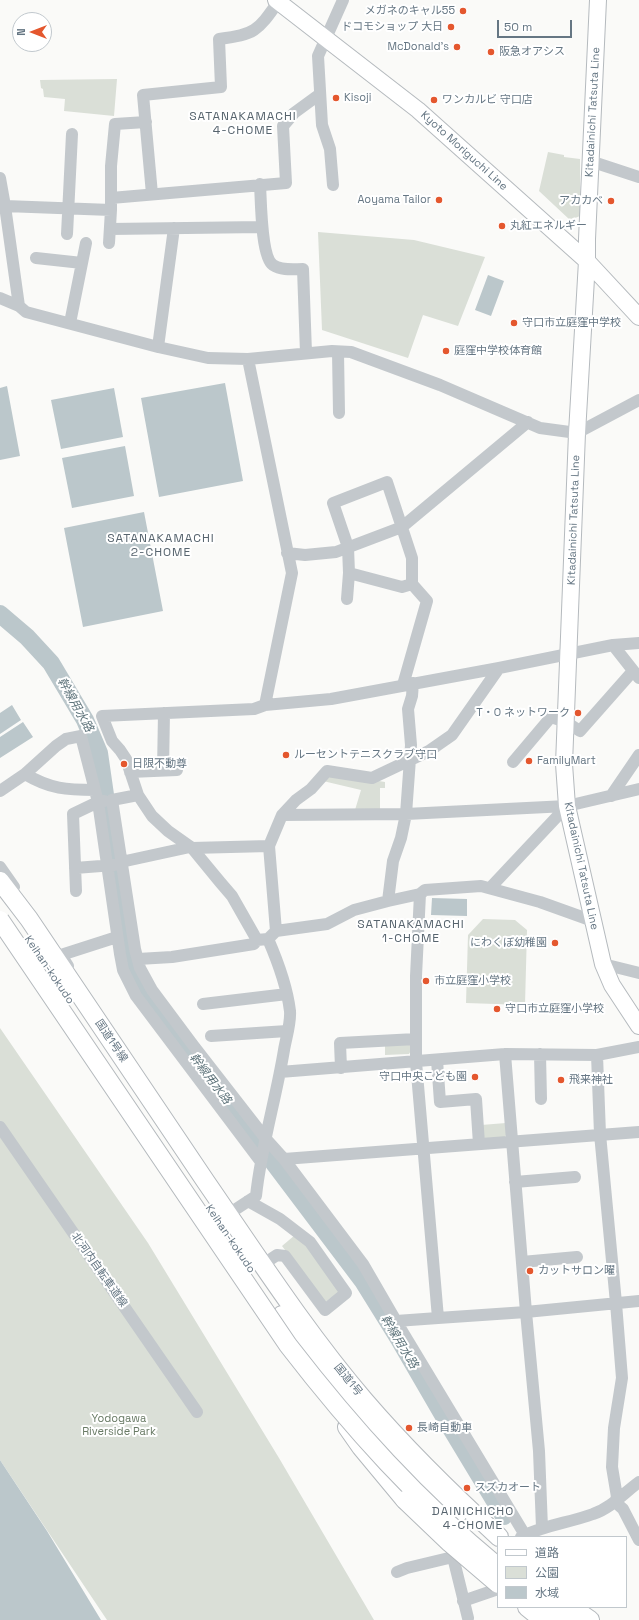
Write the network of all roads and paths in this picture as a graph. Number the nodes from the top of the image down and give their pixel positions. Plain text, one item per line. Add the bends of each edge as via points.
1 (342, 0) edge
2 (598, 0) edge
3 (277, 1) edge
4 (324, 38) junction
5 (320, 94) junction
6 (146, 122) junction
7 (72, 134) dead end
8 (590, 161) junction
9 (639, 177) edge
10 (0, 178) edge
11 (260, 184) junction
12 (334, 185) dead end
13 (152, 194) junction
14 (111, 204) junction
15 (5, 206) junction
16 (68, 208) junction
17 (262, 227) junction
18 (174, 228) junction
19 (110, 229) junction
20 (67, 234) dead end
21 (86, 243) dead end
22 (109, 243) dead end
23 (36, 258) dead end
24 (587, 261) junction
25 (82, 263) junction
26 (0, 298) edge
27 (19, 306) junction
28 (639, 317) edge
29 (70, 323) junction
30 (158, 347) junction
31 (338, 352) junction
32 (306, 353) junction
33 (248, 359) junction
34 (639, 400) edge
35 (339, 413) dead end
36 (528, 422) junction
37 (577, 433) junction
38 (402, 528) junction
39 (348, 547) junction
40 (288, 553) junction
41 (349, 573) junction
42 (412, 584) junction
43 (347, 599) dead end
44 (639, 643) edge
45 (613, 645) junction
46 (569, 654) junction
47 (499, 668) junction
48 (636, 674) edge
49 (408, 684) junction
50 (265, 705) junction
51 (164, 713) junction
52 (566, 722) junction
53 (639, 755) edge
54 (410, 759) junction
55 (513, 762) dead end
56 (163, 770) junction
57 (177, 770) dead end
58 (130, 772) junction
59 (25, 774) junction
60 (639, 789) edge
61 (95, 790) junction
62 (0, 791) edge
63 (138, 795) junction
64 (611, 796) junction
65 (105, 801) junction
66 (567, 806) junction
67 (406, 814) junction
68 (282, 815) junction
69 (269, 846) junction
70 (191, 848) junction
71 (116, 864) junction
72 (0, 867) edge
73 (76, 868) junction
74 (0, 881) edge
75 (490, 888) junction
76 (76, 891) dead end
77 (420, 894) junction
78 (0, 896) edge
79 (388, 901) junction
80 (0, 920) edge
81 (593, 921) junction
82 (117, 937) junction
83 (267, 937) junction
84 (61, 955) junction
85 (138, 959) junction
86 (603, 964) junction
87 (639, 973) edge
88 (287, 994) junction
89 (204, 1004) dead end
90 (639, 1026) edge
91 (287, 1031) junction
92 (211, 1036) dead end
93 (416, 1039) junction
94 (639, 1047) edge
95 (505, 1054) junction
96 (540, 1054) junction
97 (597, 1055) junction
98 (437, 1060) junction
99 (416, 1062) junction
100 (341, 1068) junction
101 (280, 1072) junction
102 (541, 1099) dead end
103 (0, 1127) edge
104 (639, 1132) edge
105 (600, 1134) junction
106 (266, 1141) junction
107 (512, 1141) junction
108 (479, 1144) junction
109 (424, 1148) junction
110 (284, 1159) junction
111 (262, 1160) junction
112 (575, 1177) dead end
113 (516, 1182) junction
114 (248, 1201) junction
115 (227, 1207) junction
116 (257, 1257) junction
117 (577, 1257) dead end
118 (522, 1262) junction
119 (639, 1301) edge
120 (616, 1302) junction
121 (526, 1312) junction
122 (438, 1318) junction
123 (396, 1321) junction
124 (320, 1386) junction
125 (197, 1412) dead end
126 (639, 1482) edge
127 (615, 1502) junction
128 (542, 1528) junction
129 (498, 1536) edge
130 (523, 1536) edge
131 (639, 1540) edge
132 (453, 1557) junction
133 (497, 1562) edge
134 (397, 1572) dead end
135 (497, 1583) edge
136 (497, 1588) edge
137 (463, 1601) junction
138 (523, 1608) edge
139 (528, 1608) edge
140 (551, 1608) edge
141 (572, 1608) edge
142 (583, 1608) edge
143 (468, 1618) dead end
144 (531, 1620) edge
145 (543, 1620) edge
146 (567, 1620) edge
147 (590, 1620) edge
148 (601, 1620) edge

1 - 4 street
2 - 8 main road, Kitadainichi Tatsuta Line
3 - 4 main road, Kyoto Moriguchi Line
3 - 6 street via 259,27 246,35 219,40 221,87 143,95
4 - 5 street via 318,56
4 - 24 main road, Kyoto Moriguchi Line via 418,110
5 - 11 street via 294,113 282,126 286,183
5 - 12 street via 322,125 330,149
6 - 13 street
6 - 14 street via 115,124
7 - 16 street
8 - 9 street
8 - 24 main road, Kitadainichi Tatsuta Line
10 - 15 street
11 - 13 street
11 - 17 street
13 - 14 street
14 - 16 street
14 - 19 street
15 - 16 street
15 - 27 street
16 - 20 street
17 - 18 street
17 - 32 street via 269,262 282,269 303,269
18 - 19 street
18 - 30 street
19 - 22 street
21 - 25 street
23 - 25 street
24 - 28 main road, Kyoto Moriguchi Line
24 - 37 main road, Kitadainichi Tatsuta Line
25 - 29 street
26 - 27 street
27 - 29 street via 26,312
29 - 30 street
30 - 33 street via 208,358
31 - 32 street
31 - 35 street
31 - 36 street via 351,352 440,385
32 - 33 street
33 - 40 street
34 - 37 street
36 - 37 street via 540,428
36 - 38 street
37 - 46 main road, Kitadainichi Tatsuta Line
38 - 39 street
38 - 39 street via 388,482 333,503
38 - 42 street via 412,558
39 - 40 street via 336,552 305,555
39 - 41 street
40 - 50 street via 292,573
41 - 42 street via 402,587
41 - 43 street
42 - 49 street via 427,601
44 - 45 street
45 - 46 street
45 - 48 street
46 - 47 street
46 - 52 main road, Kitadainichi Tatsuta Line
47 - 49 street
47 - 54 street via 452,735 429,751
48 - 52 street via 580,731
49 - 50 street via 331,699
49 - 54 street
50 - 51 street via 254,709
51 - 56 street
51 - 58 street via 102,716 112,741 126,759
52 - 55 street via 551,717
52 - 66 main road, Kitadainichi Tatsuta Line via 564,764
53 - 64 street
54 - 67 street
54 - 68 street via 372,778 327,771
56 - 57 street
56 - 58 street
58 - 63 street
59 - 61 street via 40,783 57,788
59 - 61 street via 66,739 81,736
59 - 62 street
60 - 64 street
61 - 65 street
63 - 65 street
63 - 70 street via 152,816
64 - 66 street
65 - 71 street
65 - 73 street via 73,814
66 - 67 street
66 - 75 street
66 - 81 main road, Kitadainichi Tatsuta Line
67 - 68 street
67 - 79 street via 393,861
68 - 69 street
69 - 70 street
69 - 83 street
70 - 71 street
70 - 83 street
71 - 73 street
71 - 82 street
71 - 85 street
72 - 84 street
73 - 76 street
74 - 115 highway, 国道1号線 via 29,919
75 - 77 street via 481,886 425,890
75 - 81 street
77 - 79 street
77 - 93 street
78 - 133 highway, Keihan-kokudo via 298,1338 359,1413
79 - 83 street via 354,910 327,924
80 - 124 highway, Keihan-kokudo, bridge via 253,1295
81 - 86 main road, Kitadainichi Tatsuta Line
82 - 84 street
82 - 111 street via 123,970 136,996
83 - 85 street via 254,944 172,957
83 - 88 street
84 - 115 street via 227,1199
85 - 106 street via 152,990
86 - 87 street
86 - 90 main road, Kitadainichi Tatsuta Line via 612,985
88 - 89 street
88 - 91 street via 290,1013
91 - 92 street
91 - 101 street
93 - 99 street
93 - 100 street via 340,1043
94 - 97 street
95 - 96 street
95 - 98 street
95 - 107 street
96 - 97 street
96 - 102 street
97 - 105 street
98 - 99 street
98 - 108 street via 440,1102 476,1099
99 - 100 street
99 - 109 street
100 - 101 street
101 - 106 street
103 - 125 street, 北河内自転車道線
104 - 105 street
105 - 107 street
105 - 120 street
106 - 110 street
106 - 111 street
107 - 108 street
107 - 113 street
108 - 109 street
109 - 110 street
109 - 122 street
110 - 123 street via 363,1264
111 - 114 street via 256,1196
112 - 113 street
113 - 118 street
114 - 115 street
114 - 116 street via 280,1219 310,1242 346,1293 325,1310 284,1256
115 - 116 highway, 国道1号
116 - 129 highway, 国道1号 via 310,1332 365,1401 429,1470
117 - 118 street
118 - 121 street
119 - 120 street
120 - 121 street
120 - 127 street via 622,1378 614,1428 612,1467 617,1497
121 - 122 street
121 - 128 street via 539,1452
122 - 123 street
123 - 130 street
124 - 133 highway, Keihan-kokudo, bridge via 359,1433 427,1504 466,1540
124 - 135 highway, bridge via 361,1447 405,1500
126 - 127 street
127 - 128 street via 594,1514
127 - 131 street via 623,1509
128 - 130 street
132 - 133 street via 468,1555 484,1562
132 - 134 street
132 - 137 street
136 - 137 street
137 - 143 street
138 - 144 street
139 - 145 highway
140 - 146 highway
141 - 147 highway
142 - 148 highway

